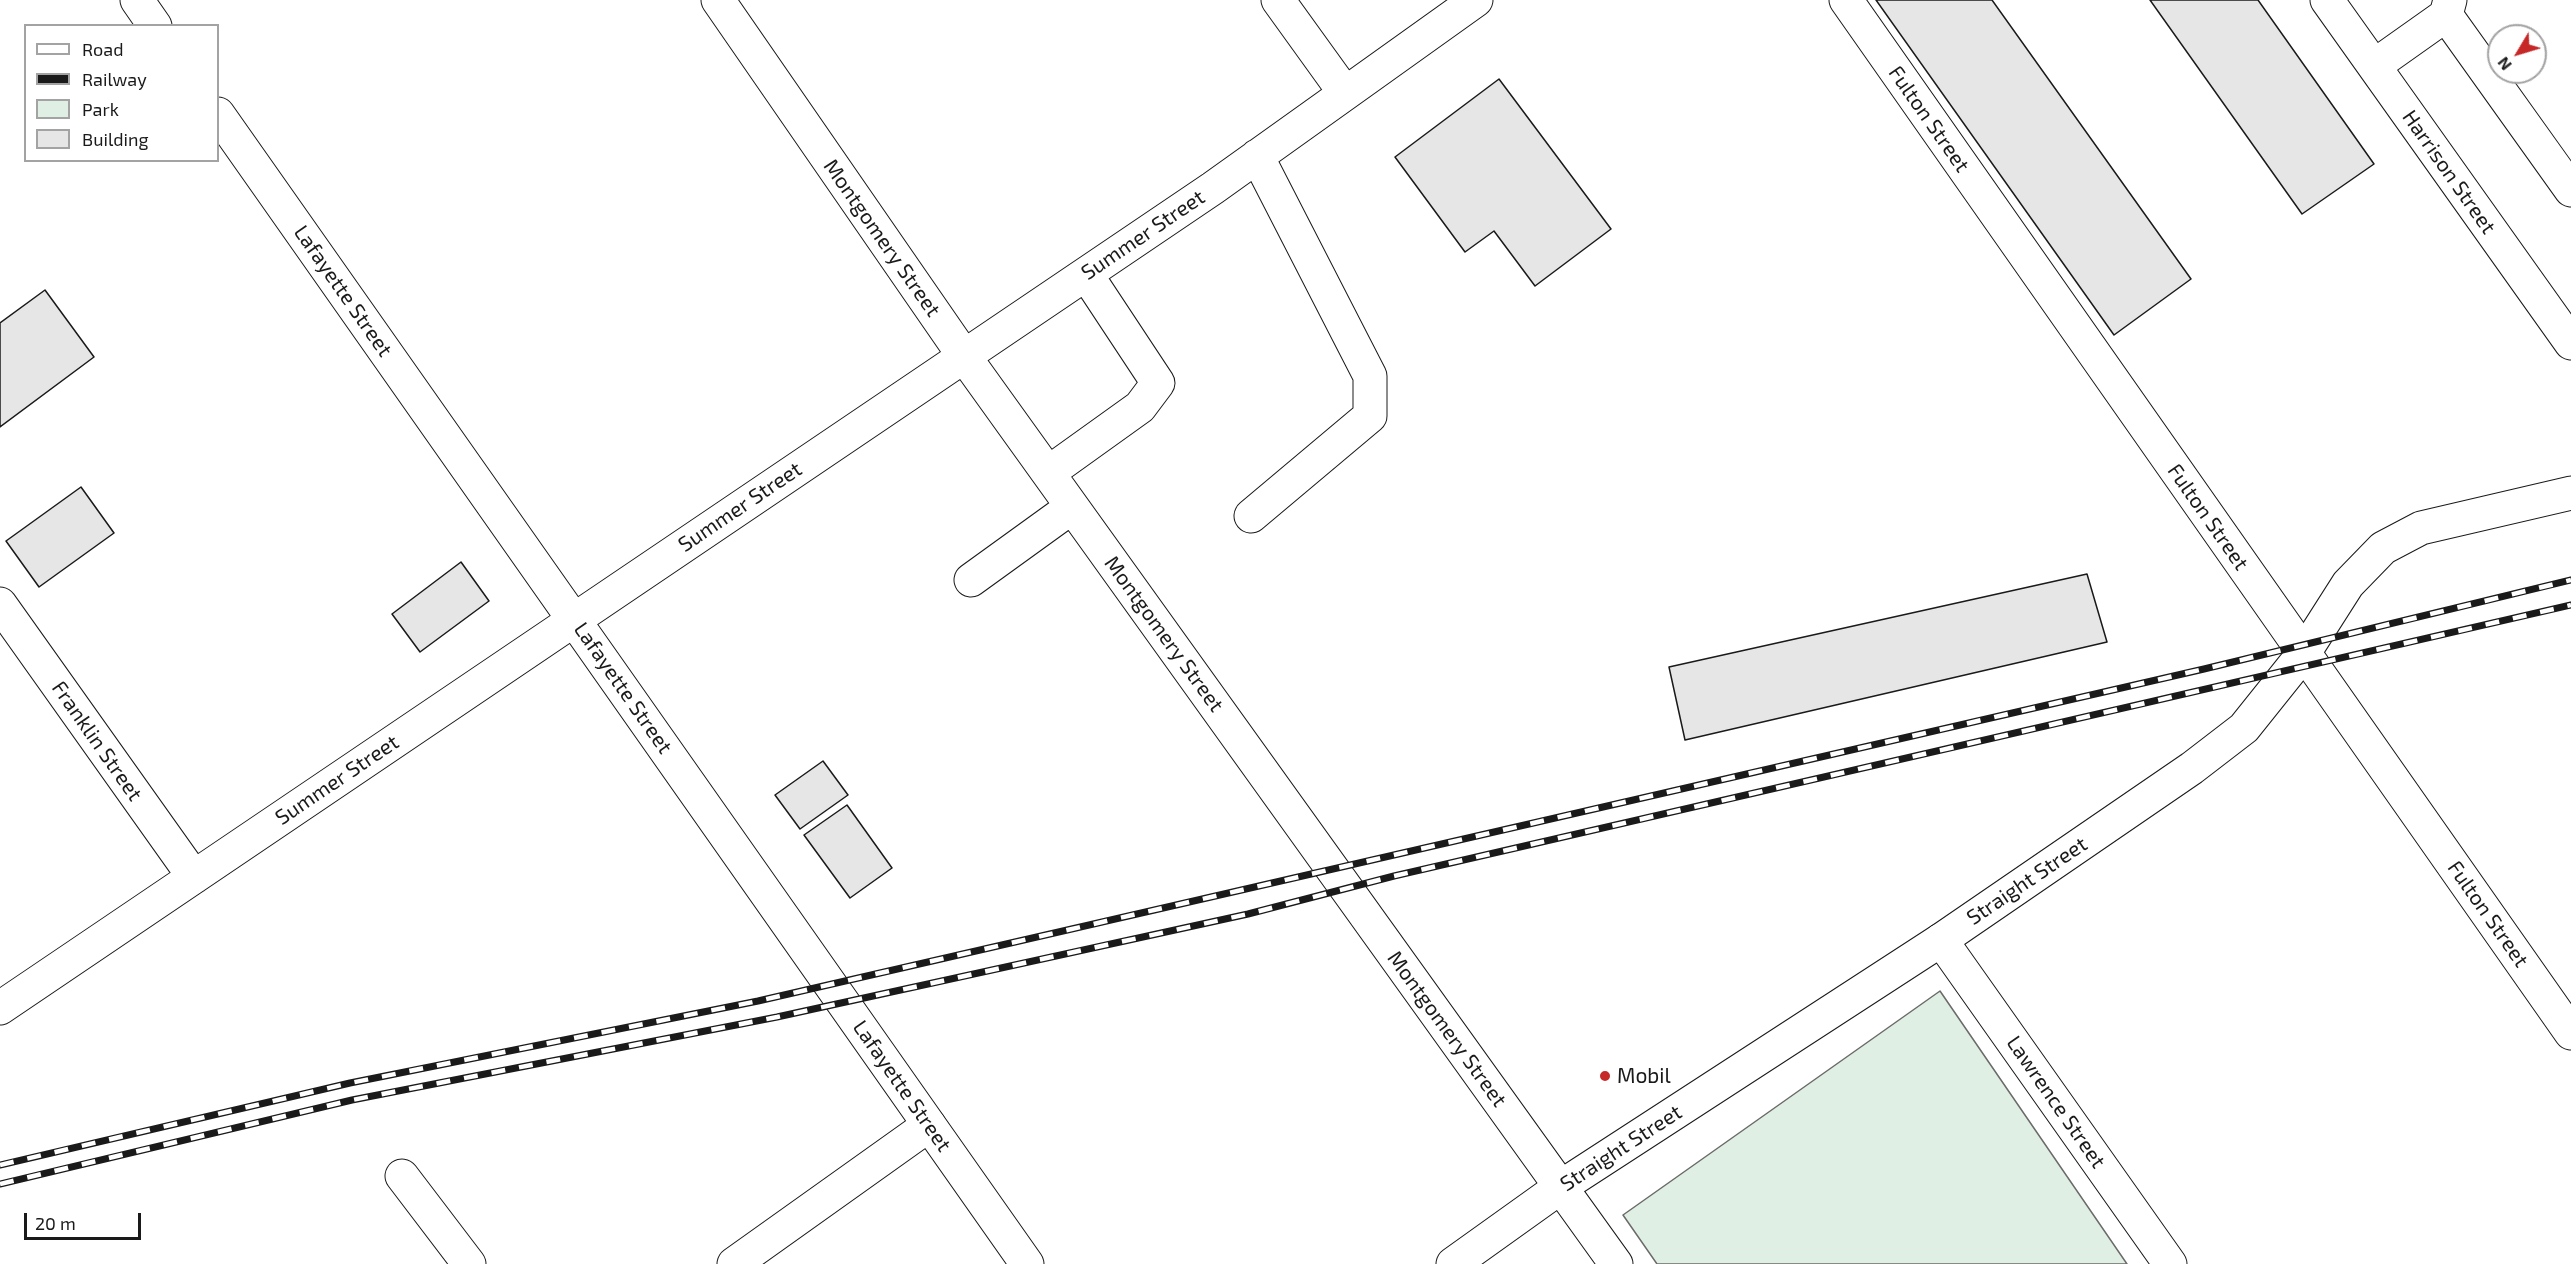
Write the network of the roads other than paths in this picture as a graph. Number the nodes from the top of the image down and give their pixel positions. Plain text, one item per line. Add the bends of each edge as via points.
1 (137, 0) edge
2 (718, 0) edge
3 (1278, 0) edge
4 (1476, 0) edge
5 (1846, 0) edge
6 (2327, 0) edge
7 (2448, 8) edge
8 (154, 24) edge
9 (2373, 66) junction
10 (1345, 93) junction
11 (219, 115) edge
12 (1257, 156) junction
13 (2571, 190) edge
14 (1086, 274) junction
15 (2571, 343) edge
16 (964, 356) junction
17 (1048, 473) junction
18 (2571, 493) edge
19 (1072, 507) junction
20 (1251, 516) dead end
21 (971, 580) dead end
22 (0, 604) edge
23 (574, 619) junction
24 (2304, 653) junction
25 (194, 877) junction
26 (1941, 940) junction
27 (0, 1008) edge
28 (2571, 1033) edge
29 (929, 1125) junction
30 (402, 1176) dead end
31 (1562, 1186) junction
32 (469, 1264) edge
33 (734, 1264) edge
34 (1027, 1264) edge
35 (1453, 1264) edge
36 (1616, 1264) edge
37 (2170, 1264) edge

1 - 8 street
2 - 16 street, Montgomery Street
3 - 10 street
4 - 10 street, Summer Street
5 - 24 street, Fulton Street
6 - 9 street, Harrison Street
7 - 9 street
7 - 13 street
9 - 15 street, Harrison Street
10 - 12 street, Summer Street
11 - 23 street, Lafayette Street
12 - 14 street, Summer Street
12 - 20 street via 1370,376 1370,416
14 - 16 street, Summer Street
14 - 17 street via 1158,383 1140,407
16 - 17 street, Montgomery Street
16 - 23 street, Summer Street
17 - 19 street, Montgomery Street
18 - 24 street, Straight Street via 2421,528 2383,548 2348,584
19 - 21 street
19 - 31 street, Montgomery Street
22 - 25 street, Franklin Street
23 - 25 street, Summer Street
23 - 29 street, Lafayette Street
24 - 26 street, Straight Street via 2244,728
24 - 28 street, Fulton Street
25 - 27 street, Summer Street
26 - 31 street, Straight Street
26 - 37 street, Lawrence Street
29 - 33 street
29 - 34 street, Lafayette Street
30 - 32 street
31 - 35 street, Straight Street
31 - 36 street, Montgomery Street

